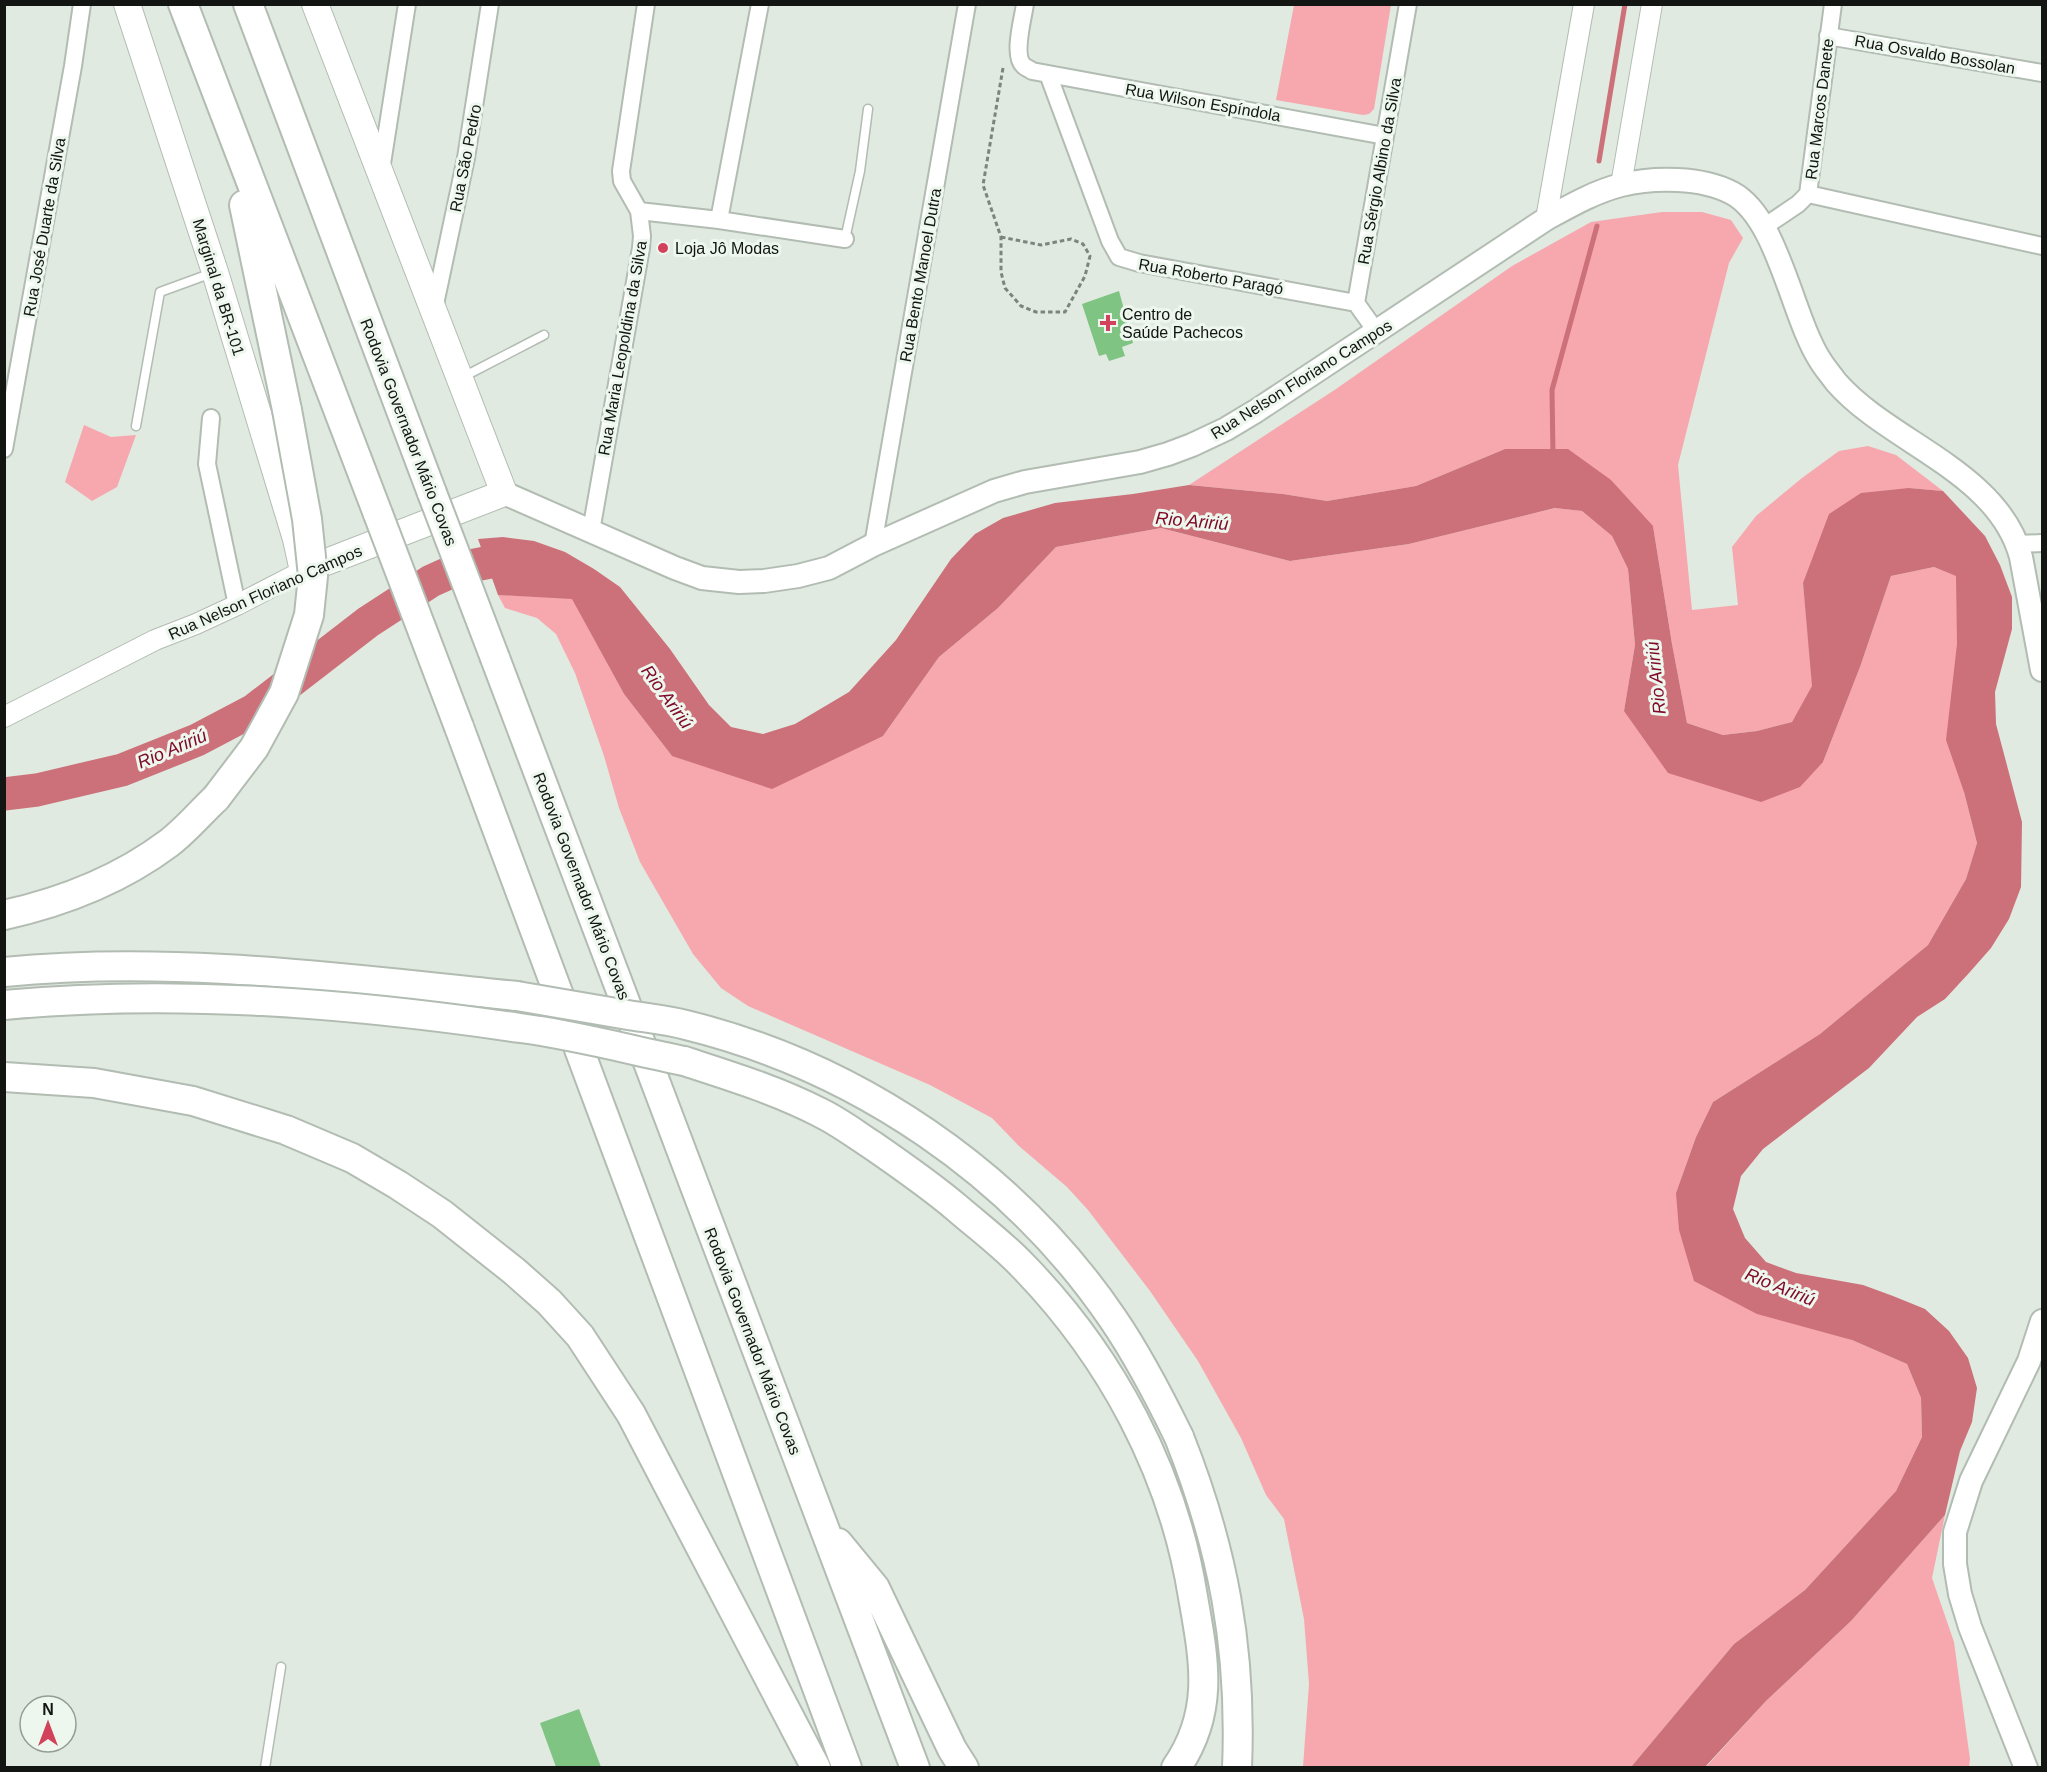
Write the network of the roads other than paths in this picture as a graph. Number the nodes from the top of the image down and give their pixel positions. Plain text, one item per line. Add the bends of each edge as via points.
1 (82, 4) edge
2 (127, 4) edge
3 (183, 4) edge
4 (248, 4) edge
5 (315, 4) edge
6 (407, 4) edge
7 (490, 4) edge
8 (646, 4) edge
9 (760, 4) edge
10 (967, 4) edge
11 (1025, 4) edge
12 (1408, 4) edge
13 (1584, 4) edge
14 (1652, 4) edge
15 (1833, 4) edge
16 (1828, 36) junction
17 (2043, 73) edge
18 (1048, 74) junction
19 (868, 109) dead end
20 (226, 121) junction
21 (1385, 136) junction
22 (380, 172) junction
23 (1621, 185) junction
24 (1808, 194) junction
25 (639, 211) junction
26 (1546, 219) junction
27 (719, 220) junction
28 (1764, 227) junction
29 (844, 239) joint
30 (2043, 246) edge
31 (215, 272) junction
32 (1356, 303) junction
33 (434, 310) junction
34 (1376, 332) junction
35 (544, 336) dead end
36 (460, 379) junction
37 (211, 418) dead end
38 (136, 426) dead end
39 (4, 449) edge
40 (504, 493) junction
41 (591, 531) junction
42 (2043, 543) edge
43 (2018, 544) junction
44 (873, 545) junction
45 (303, 571) junction
46 (237, 605) junction
47 (2043, 670) edge
48 (4, 717) edge
49 (4, 915) edge
50 (4, 972) edge
51 (4, 1005) edge
52 (4, 1077) edge
53 (2043, 1321) edge
54 (821, 1522) junction
55 (281, 1667) dead end
56 (2020, 1764) edge
57 (265, 1767) edge
58 (816, 1767) edge
59 (847, 1767) edge
60 (915, 1767) edge
61 (964, 1767) edge
62 (1176, 1767) edge
63 (1237, 1767) edge

1 - 39 street, Rua José Duarte da Silva
2 - 31 main road, Marginal da BR-101
3 - 20 highway
4 - 54 highway, Rodovia Governador Mário Covas, bridge
5 - 22 main road
6 - 22 street
7 - 33 street, Rua São Pedro via 468,147
8 - 25 street via 621,171 622,181
9 - 27 street
10 - 44 street, Rua Bento Manoel Dutra
11 - 18 street, Rua Wilson Espíndola via 1018,57 1023,66
12 - 21 street, Rua Sérgio Albino da Silva
13 - 26 street
14 - 23 street
15 - 16 street, Rua Marcos Danete
16 - 17 street, Rua Osvaldo Bossolan
16 - 24 street, Rua Marcos Danete
18 - 21 street, Rua Wilson Espíndola
18 - 32 street, Rua Roberto Paragó via 1119,257
19 - 29 lane via 860,171
20 - 49 highway, bridge via 288,410 307,519 313,576 309,615 284,693 254,748 216,798 171,842 110,879
20 - 59 highway, bridge via 459,727
21 - 32 street, Rua Sérgio Albino da Silva
22 - 33 main road
23 - 26 main road, Rua Nelson Floriano Campos
23 - 28 main road, Rua Nelson Floriano Campos via 1685,180 1711,184 1734,194 1750,207
24 - 28 street, Rua Marcos Danete
24 - 30 street
25 - 27 street
25 - 41 street, Rua Maria Leopoldina da Silva via 642,236
26 - 34 main road, Rua Nelson Floriano Campos
27 - 29 street
28 - 43 main road, Rua Nelson Floriano Campos via 1809,338 1837,383 1856,401 1964,478 1995,509
31 - 38 lane via 160,292
31 - 45 main road, Marginal da BR-101
32 - 34 street
33 - 36 main road
34 - 44 main road, Rua Nelson Floriano Campos via 1256,411 1192,445 1140,462 994,491
35 - 36 lane
36 - 40 main road
37 - 46 street via 207,465
40 - 41 main road, Rua Nelson Floriano Campos
40 - 45 main road, Rua Nelson Floriano Campos
41 - 44 main road, Rua Nelson Floriano Campos via 702,578 739,582 798,576 829,568
42 - 43 street
43 - 47 main road, Rua Nelson Floriano Campos
45 - 46 street, Rua Nelson Floriano Campos
46 - 48 street, Rua Nelson Floriano Campos via 155,640
50 - 63 highway, bridge via 112,966 302,974 517,996 686,1024 787,1058 912,1123 978,1172 1022,1211 1070,1263 1113,1318 1179,1437 1209,1518 1228,1601 1238,1686
51 - 62 highway, bridge via 204,999 369,1010 522,1028 684,1061 780,1094 821,1113 929,1184 1006,1250 1074,1325 1120,1392 1170,1503 1198,1621 1203,1700 1194,1737
52 - 58 highway via 94,1083 193,1101 286,1130 352,1158 398,1185 514,1271 579,1336 631,1414
53 - 56 main road via 2029,1361 1971,1481 1956,1532 1960,1594
54 - 60 highway, Rodovia Governador Mário Covas
54 - 61 highway via 875,1588
55 - 57 lane

